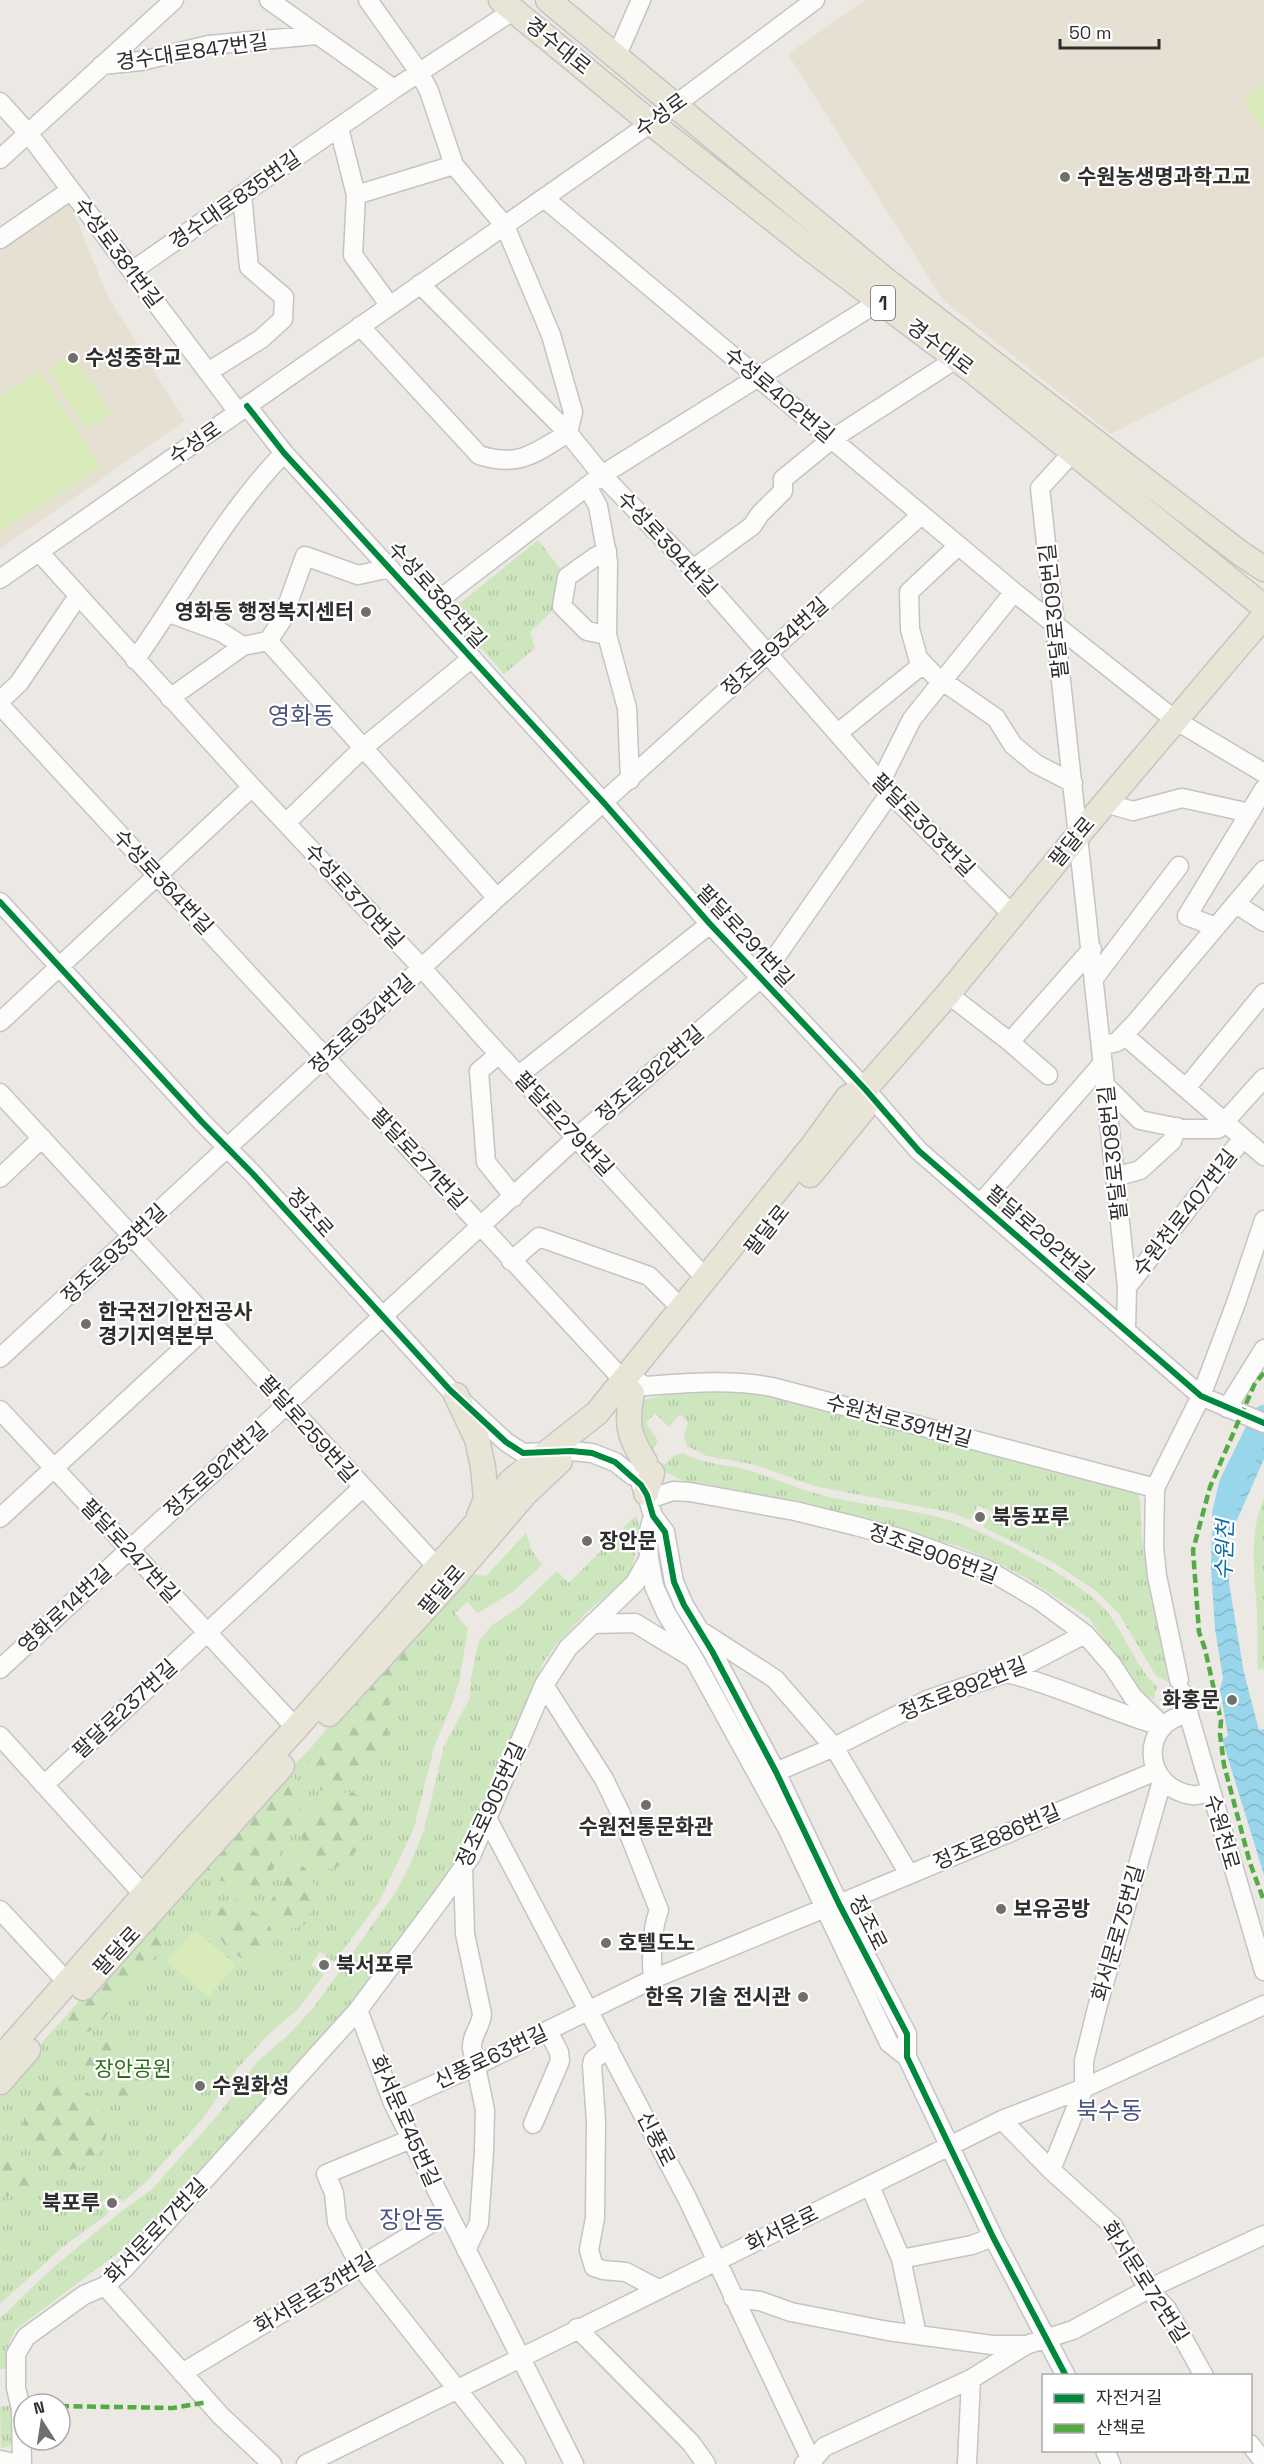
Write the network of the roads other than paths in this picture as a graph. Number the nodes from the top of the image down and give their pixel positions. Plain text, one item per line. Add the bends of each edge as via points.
1 (174, 0) edge
2 (269, 0) edge
3 (548, 0) edge
4 (640, 0) edge
5 (815, 0) edge
6 (508, 5) edge
7 (373, 7) edge
8 (317, 35) junction
9 (616, 57) junction
10 (102, 65) junction
11 (419, 72) junction
12 (394, 89) junction
13 (0, 102) edge
14 (674, 106) junction
15 (651, 123) junction
16 (339, 128) junction
17 (28, 133) junction
18 (0, 159) edge
19 (454, 165) junction
20 (71, 190) junction
21 (242, 195) junction
22 (356, 195) junction
23 (544, 198) junction
24 (505, 226) junction
25 (0, 239) edge
26 (132, 272) junction
27 (420, 284) junction
28 (880, 301) junction
29 (390, 306) junction
30 (360, 326) junction
31 (956, 359) junction
32 (208, 372) junction
33 (759, 378) junction
34 (243, 409) junction
35 (568, 433) junction
36 (832, 439) junction
37 (1073, 452) junction
38 (284, 453) junction
39 (595, 480) junction
40 (921, 515) junction
41 (958, 546) junction
42 (607, 551) junction
43 (39, 552) junction
44 (390, 568) junction
45 (693, 569) junction
46 (1264, 569) edge
47 (0, 579) edge
48 (1014, 592) junction
49 (78, 596) junction
50 (1264, 607) edge
51 (427, 609) junction
52 (169, 613) junction
53 (1264, 616) edge
54 (1056, 623) junction
55 (607, 635) junction
56 (268, 641) junction
57 (243, 646) junction
58 (767, 654) junction
59 (472, 658) junction
60 (135, 660) junction
61 (923, 664) junction
62 (943, 681) junction
63 (170, 698) junction
64 (0, 703) edge
65 (1175, 720) junction
66 (838, 733) junction
67 (364, 747) junction
68 (1264, 773) edge
69 (630, 780) junction
70 (1073, 783) junction
71 (252, 787) junction
72 (885, 788) junction
73 (1264, 789) edge
74 (1105, 802) junction
75 (604, 803) junction
76 (1250, 813) junction
77 (286, 823) junction
78 (1079, 834) junction
79 (1179, 866) dead end
80 (1264, 870) edge
81 (157, 877) junction
82 (497, 898) junction
83 (0, 902) edge
84 (1236, 904) junction
85 (1012, 914) junction
86 (1264, 922) edge
87 (710, 924) junction
88 (1216, 927) junction
89 (1092, 949) junction
90 (60, 967) junction
91 (422, 968) junction
92 (1095, 977) junction
93 (761, 978) junction
94 (1264, 993) edge
95 (948, 994) junction
96 (0, 1022) edge
97 (1124, 1035) junction
98 (1011, 1042) junction
99 (499, 1054) junction
100 (1102, 1055) junction
101 (326, 1058) junction
102 (519, 1075) junction
103 (1048, 1075) dead end
104 (1264, 1078) edge
105 (1106, 1086) junction
106 (1186, 1088) junction
107 (865, 1089) junction
108 (0, 1093) edge
109 (1226, 1123) junction
110 (1177, 1127) junction
111 (577, 1137) junction
112 (42, 1138) junction
113 (1243, 1138) junction
114 (227, 1149) junction
115 (1264, 1156) edge
116 (1115, 1177) junction
117 (0, 1178) edge
118 (514, 1197) junction
119 (980, 1204) junction
120 (1264, 1221) edge
121 (480, 1226) junction
122 (133, 1236) junction
123 (511, 1261) junction
124 (706, 1279) junction
125 (1127, 1287) junction
126 (682, 1309) junction
127 (383, 1317) junction
128 (212, 1322) junction
129 (1126, 1330) junction
130 (1264, 1349) edge
131 (0, 1358) edge
132 (632, 1385) junction
133 (456, 1395) junction
134 (1201, 1396) junction
135 (288, 1405) junction
136 (0, 1410) edge
137 (1231, 1410) junction
138 (1264, 1423) edge
139 (559, 1452) junction
140 (54, 1468) junction
141 (645, 1486) junction
142 (362, 1488) junction
143 (1155, 1488) junction
144 (0, 1518) edge
145 (474, 1526) junction
146 (129, 1550) junction
147 (650, 1558) junction
148 (436, 1567) junction
149 (592, 1624) junction
150 (699, 1629) junction
151 (207, 1634) junction
152 (1085, 1634) junction
153 (694, 1659) junction
154 (0, 1669) edge
155 (1006, 1673) junction
156 (543, 1685) junction
157 (1187, 1714) junction
158 (1163, 1726) junction
159 (296, 1728) junction
160 (0, 1736) edge
161 (834, 1747) junction
162 (776, 1772) junction
163 (1159, 1776) junction
164 (44, 1785) junction
165 (1210, 1792) junction
166 (488, 1820) junction
167 (463, 1867) junction
168 (909, 1874) junction
169 (150, 1902) junction
170 (832, 1906) junction
171 (0, 1910) edge
172 (1264, 1971) edge
173 (653, 1979) junction
174 (67, 1982) junction
175 (1264, 2005) edge
176 (358, 2010) junction
177 (589, 2011) junction
178 (548, 2031) junction
179 (609, 2048) junction
180 (0, 2059) edge
181 (475, 2066) junction
182 (0, 2082) edge
183 (1084, 2088) junction
184 (393, 2103) junction
185 (1002, 2120) junction
186 (533, 2124) dead end
187 (411, 2139) junction
188 (951, 2147) junction
189 (1051, 2170) junction
190 (870, 2186) junction
191 (448, 2213) junction
192 (1264, 2235) edge
193 (993, 2237) junction
194 (466, 2250) junction
195 (901, 2259) junction
196 (715, 2261) junction
197 (360, 2266) junction
198 (105, 2286) junction
199 (658, 2289) junction
200 (1148, 2289) junction
201 (733, 2298) junction
202 (577, 2328) junction
203 (912, 2334) junction
204 (1048, 2339) junction
205 (1026, 2345) junction
206 (520, 2359) junction
207 (182, 2373) junction
208 (1065, 2374) edge
209 (1203, 2374) edge
210 (971, 2379) junction
211 (456, 2388) junction
212 (1252, 2445) edge
213 (0, 2462) edge
214 (1264, 2462) edge
215 (810, 2463) edge
216 (20, 2464) edge
217 (272, 2464) edge
218 (306, 2464) edge
219 (516, 2464) edge
220 (573, 2464) edge
221 (706, 2464) edge
222 (967, 2464) edge

1 - 10 street, 경수대로847번길
2 - 8 street, 경수대로847번길
3 - 9 main road, 경수대로 / 1
4 - 9 street
5 - 14 street, 수성로
6 - 11 street, 경수대로835번길
6 - 15 main road, 경수대로 / 1
7 - 11 street
8 - 10 street, 경수대로847번길 via 209,45 141,61
8 - 12 street, 경수대로847번길
9 - 14 main road, 경수대로 / 1
10 - 17 street, 경수대로847번길
11 - 12 street, 경수대로835번길
11 - 19 street
12 - 16 street, 경수대로835번길
13 - 17 street, 수성로381번길
14 - 15 street, 수성로
14 - 46 main road, 경수대로 / 1 via 888,282
15 - 23 street, 수성로
15 - 28 main road, 경수대로 / 1
16 - 21 street, 경수대로835번길
16 - 22 street
17 - 18 street, 경수대로847번길
17 - 20 street, 수성로381번길
19 - 22 street
19 - 24 street
20 - 25 street
20 - 26 street, 수성로381번길
21 - 26 street, 경수대로835번길
21 - 32 street via 249,267 284,297 283,319 261,339
22 - 29 street via 353,255
23 - 24 street, 수성로
23 - 33 street, 수성로402번길
24 - 27 street, 수성로
24 - 35 street via 551,335 573,412
26 - 32 street, 수성로381번길
27 - 29 street, 수성로
27 - 35 street, 수성로394번길
28 - 31 main road, 경수대로 / 1
28 - 33 street
29 - 30 street, 수성로
30 - 34 street, 수성로
30 - 35 street via 479,455 512,461
31 - 36 street
31 - 37 main road, 경수대로 / 1
32 - 34 street, 수성로381번길
33 - 36 street, 수성로402번길
33 - 39 street
34 - 38 street, 수성로382번길
34 - 43 street, 수성로
35 - 39 street, 수성로394번길
36 - 40 street, 수성로402번길
36 - 45 street via 783,479 783,491 752,526
37 - 50 main road, 경수대로 / 1
37 - 54 street, 팔달로309번길 via 1040,488
38 - 44 street, 수성로382번길
38 - 52 street via 230,518
39 - 42 street
39 - 45 street, 수성로394번길
39 - 51 street
40 - 41 street, 수성로402번길
40 - 58 street, 정조로934번길
41 - 48 street, 수성로402번길
41 - 61 street via 909,592 910,629
42 - 55 street
42 - 55 street via 567,577 562,606 587,631
43 - 47 street, 수성로
43 - 49 street, 수성로370번길
44 - 51 street, 수성로382번길
44 - 56 street, 수성로382번길 via 358,575 305,556 282,621
45 - 58 street, 수성로394번길
48 - 54 street, 수성로402번길
48 - 62 street
49 - 60 street, 수성로370번길
49 - 64 street via 19,683
51 - 59 street, 수성로382번길
52 - 57 street
52 - 60 street
53 - 65 main road, 팔달로
54 - 65 street, 수성로402번길
54 - 70 street, 팔달로309번길
55 - 69 street via 627,708
56 - 57 street
56 - 67 street
57 - 63 street
58 - 66 street, 팔달로303번길
58 - 69 street, 정조로934번길
59 - 67 street, 수성로382번길
59 - 75 street, 수성로382번길
60 - 63 street, 수성로370번길
61 - 62 street
61 - 66 street
62 - 70 street via 996,718 1013,746 1036,764
62 - 72 street via 912,719
63 - 71 street, 수성로370번길
64 - 81 street, 수성로364번길
65 - 68 street, 수성로402번길
65 - 74 main road, 팔달로
66 - 72 street, 팔달로303번길
67 - 77 street
67 - 82 street
69 - 75 street, 정조로934번길
70 - 78 street, 팔달로309번길
71 - 77 street, 수성로370번길
71 - 81 street
72 - 85 street, 팔달로303번길
72 - 93 street, 팔달로291번길
73 - 76 street
74 - 76 street, 팔달로 via 1133,811 1182,798
74 - 78 main road, 팔달로
75 - 82 street, 정조로934번길
75 - 87 street, 팔달로291번길
76 - 88 street via 1187,916
77 - 91 street, 수성로370번길
78 - 85 main road, 팔달로
78 - 89 street, 팔달로308번길
79 - 92 street
80 - 84 street
81 - 90 street
81 - 101 street, 수성로364번길
82 - 91 street, 정조로934번길
83 - 90 street, 정조로
84 - 86 street
84 - 88 street
85 - 95 main road, 팔달로
87 - 93 street, 팔달로291번길
87 - 102 street, 팔달로291번길
88 - 97 street
89 - 92 street, 팔달로308번길
89 - 98 street
90 - 96 street
90 - 114 street, 정조로
91 - 99 street, 팔달로279번길
91 - 101 street, 정조로934번길
92 - 100 street, 팔달로308번길
93 - 107 street, 팔달로291번길
93 - 111 street, 정조로922번길
94 - 106 street
95 - 98 street
95 - 107 main road, 팔달로
97 - 100 street
97 - 106 street, 수원천로407번길
98 - 103 street
99 - 102 street, 팔달로279번길
99 - 118 street via 479,1071 486,1162
100 - 105 street, 팔달로308번길
100 - 119 street, 팔달로292번길
101 - 114 street, 정조로934번길
101 - 121 street, 팔달로271번길
102 - 111 street, 팔달로279번길
104 - 109 street, 수원천로407번길
105 - 110 street via 1140,1120
105 - 116 street, 팔달로308번길
106 - 109 street, 수원천로407번길
107 - 119 street, 팔달로292번길 via 919,1151
107 - 124 main road, 팔달로 via 848,1097
107 - 132 main road, 팔달로 via 864,1109
108 - 112 street, 팔달로259번길
109 - 110 street via 1218,1129
109 - 113 street, 수원천로407번길
110 - 116 street via 1172,1141 1140,1170
111 - 118 street, 정조로922번길
111 - 124 street, 팔달로279번길
112 - 117 street
112 - 122 street, 팔달로259번길
113 - 115 street, 수원천로407번길
113 - 125 street, 수원천로407번길
114 - 122 street, 정조로933번길
114 - 127 street, 정조로
116 - 125 street, 팔달로308번길
118 - 121 street, 정조로922번길
119 - 129 street, 팔달로292번길
120 - 134 street
121 - 123 street, 팔달로271번길
121 - 127 street, 정조로922번길
122 - 128 street, 팔달로259번길
122 - 131 street, 정조로933번길
123 - 126 street via 539,1237 649,1276
123 - 132 street, 팔달로271번길
124 - 126 main road, 팔달로
125 - 129 street, 팔달로308번길
126 - 132 main road, 팔달로
127 - 133 street, 정조로
127 - 135 street, 정조로921번길
128 - 135 street, 팔달로259번길
128 - 140 street
129 - 134 street, 팔달로292번길
130 - 137 street
132 - 139 main road, 팔달로 via 597,1413
132 - 141 main road via 627,1421
132 - 143 street, 수원천로391번길 via 720,1382 772,1387
133 - 139 street, 정조로 via 523,1453
133 - 145 main road via 477,1439 483,1467 486,1499
134 - 137 street, 팔달로292번길
134 - 143 street
135 - 142 street, 팔달로259번길
135 - 146 street, 정조로921번길
136 - 140 street, 팔달로247번길
137 - 138 street, 팔달로292번길
139 - 141 street, 정조로 via 592,1454 610,1460
139 - 145 main road, 팔달로 via 511,1481
139 - 169 main road, 팔달로 via 448,1584
140 - 144 street
140 - 146 street, 팔달로247번길
141 - 147 street, 정조로
141 - 150 street, 정조로 via 665,1532 674,1582
141 - 152 street, 정조로906번길 via 795,1510 903,1539 988,1570 1039,1600
142 - 148 street, 팔달로259번길
142 - 151 street
143 - 157 street, 수원천로 via 1157,1576
145 - 148 main road, 팔달로
146 - 151 street, 팔달로247번길
146 - 154 street, 영화로14번길
147 - 149 street, 정조로905번길 via 634,1583
147 - 153 street, 정조로 via 654,1586
148 - 159 main road, 팔달로
149 - 153 street via 635,1623
149 - 156 street, 정조로905번길 via 568,1648
150 - 161 street via 775,1679
150 - 162 street, 정조로
151 - 159 street, 팔달로247번길
151 - 164 street, 팔달로237번길
152 - 155 street, 정조로892번길
152 - 158 street, 정조로906번길 via 1133,1697
153 - 170 street, 정조로
155 - 158 street
155 - 161 street, 정조로892번길 via 927,1700
156 - 166 street, 정조로905번길
156 - 173 street via 604,1779 658,1910 653,1932
157 - 158 street via 1168,1720
157 - 165 street, 수원천로
158 - 163 street via 1153,1741
159 - 169 main road, 팔달로
160 - 164 street
161 - 162 street, 정조로892번길
161 - 168 street
162 - 170 street, 정조로
163 - 165 street via 1174,1789 1193,1796
163 - 168 street, 정조로886번길
163 - 183 street, 화서문로75번길 via 1084,2061
164 - 169 street
165 - 172 street, 수원천로
166 - 167 street, 정조로905번길
166 - 177 street, 신풍로
167 - 176 street, 정조로905번길
167 - 181 street via 465,1935 482,2014 472,2039
168 - 170 street, 정조로886번길
169 - 174 main road, 팔달로
169 - 182 main road, 팔달로
170 - 173 street, 정조로886번길
170 - 188 street, 정조로 via 907,2034 907,2057
171 - 174 street
173 - 177 street, 신풍로63번길
174 - 180 main road, 팔달로
175 - 183 street, 화서문로
176 - 184 street, 화서문로45번길
176 - 198 street, 화서문로17번길
177 - 178 street, 신풍로63번길
177 - 179 street, 신풍로
178 - 181 street, 신풍로63번길
178 - 186 street via 560,2061
179 - 196 street, 신풍로 via 687,2198
179 - 199 street via 593,2060 592,2066 596,2121 591,2260 594,2267 626,2272
181 - 184 street, 신풍로63번길
181 - 194 street via 485,2110 484,2151 478,2223
183 - 185 street, 화서문로
183 - 189 street
184 - 187 street, 화서문로45번길
185 - 188 street, 화서문로
185 - 189 street, 화서문로72번길
187 - 191 street, 화서문로45번길
187 - 197 street via 326,2174 334,2193 337,2222
188 - 190 street, 화서문로
188 - 193 street, 정조로
189 - 200 street, 화서문로72번길 via 1113,2226
190 - 195 street
190 - 196 street, 화서문로
191 - 194 street, 화서문로45번길
191 - 197 street, 화서문로31번길
192 - 200 street
193 - 195 street
193 - 204 street, 정조로
194 - 206 street, 화서문로45번길
195 - 203 street via 915,2325
196 - 199 street, 화서문로
196 - 201 street, 신풍로
197 - 207 street, 화서문로31번길
197 - 211 street
198 - 207 street
198 - 216 street, 화서문로17번길 via 84,2295 26,2337 16,2354
199 - 202 street, 화서문로
200 - 204 street via 1073,2330
200 - 209 street, 화서문로72번길 via 1167,2309
201 - 203 street
201 - 215 street, 신풍로
202 - 206 street, 화서문로
202 - 221 street via 691,2443
203 - 205 street via 992,2345
204 - 205 street
204 - 208 street, 정조로
205 - 210 street
206 - 211 street, 화서문로
206 - 220 street, 화서문로45번길
207 - 217 street
210 - 215 street via 824,2446
210 - 222 street
211 - 218 street, 화서문로
211 - 219 street
212 - 214 street
213 - 216 street

